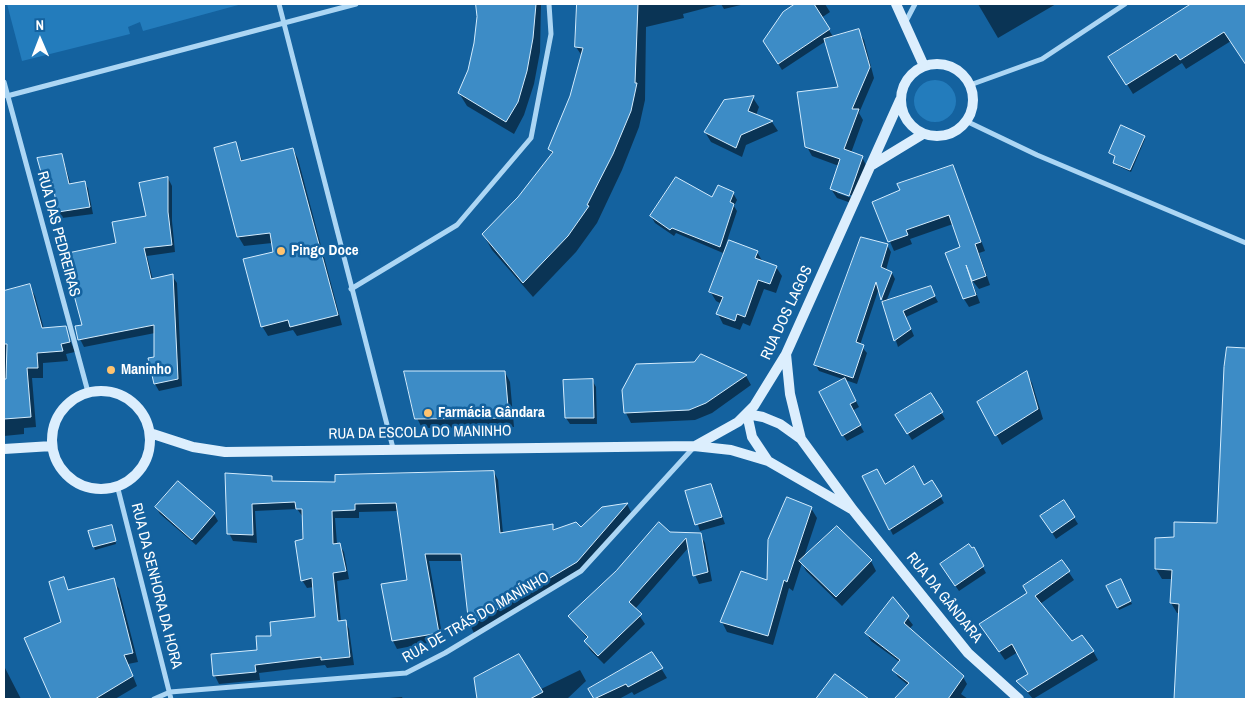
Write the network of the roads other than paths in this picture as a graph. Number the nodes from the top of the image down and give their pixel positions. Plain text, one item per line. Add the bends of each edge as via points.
1 (279, 4) edge
2 (356, 4) edge
3 (549, 4) edge
4 (896, 4) edge
5 (915, 4) edge
6 (1125, 4) edge
7 (284, 22) junction
8 (905, 23) junction
9 (924, 66) junction
10 (4, 82) edge
11 (970, 85) junction
12 (7, 96) junction
13 (900, 100) junction
14 (966, 120) junction
15 (923, 134) junction
16 (872, 165) junction
17 (1246, 243) edge
18 (351, 289) junction
19 (786, 354) junction
20 (88, 392) junction
21 (747, 414) junction
22 (150, 433) junction
23 (801, 439) junction
24 (52, 446) junction
25 (694, 446) junction
26 (393, 448) junction
27 (4, 450) edge
28 (768, 461) junction
29 (117, 485) junction
30 (854, 510) junction
31 (170, 692) junction
32 (154, 699) edge
33 (171, 699) edge
34 (1019, 699) edge

1 - 7 street
2 - 7 street
3 - 18 street via 551,34 531,138 457,225
4 - 8 main road
5 - 8 street
6 - 11 street via 1042,59
7 - 12 street
7 - 18 street
8 - 9 main road
9 - 11 main road via 950,66
9 - 13 main road via 910,74
10 - 12 street, RUA DAS PEDREIRAS
11 - 14 main road via 973,99
12 - 20 street, RUA DAS PEDREIRAS
13 - 15 main road via 903,114 911,126
13 - 16 main road
14 - 15 main road via 951,133
14 - 17 street via 1037,155
15 - 16 main road
16 - 19 main road, RUA DOS LAGOS
18 - 26 street
19 - 21 main road, RUA DOS LAGOS
19 - 23 main road, RUA DA GÂNDARA via 790,394
20 - 22 main road via 107,391 129,400 140,410
20 - 24 main road via 74,398 57,416 52,428
21 - 23 main road, RUA DA GÂNDARA via 780,424
21 - 25 main road, RUA DOS LAGOS via 718,435
21 - 28 main road, RUA DA GÂNDARA via 752,437
22 - 26 main road, RUA DA ESCOLA DO MANINHO via 193,447 225,452
22 - 29 main road via 148,453 142,466
23 - 30 main road, RUA DA GÂNDARA
24 - 27 main road
24 - 29 main road via 65,474 79,484 93,488
25 - 26 main road, RUA DA ESCOLA DO MANINHO
25 - 28 main road, RUA DA GÂNDARA via 731,450
25 - 31 street, RUA DE TRÁS DO MANÍNHO via 581,571 406,673
28 - 30 main road, RUA DA GÂNDARA
29 - 31 street, RUA DA SENHORA DA HORA
30 - 34 main road, RUA DA GÂNDARA via 968,652
31 - 32 street, RUA DE TRÁS DO MANÍNHO
31 - 33 street, RUA DA SENHORA DA HORA

